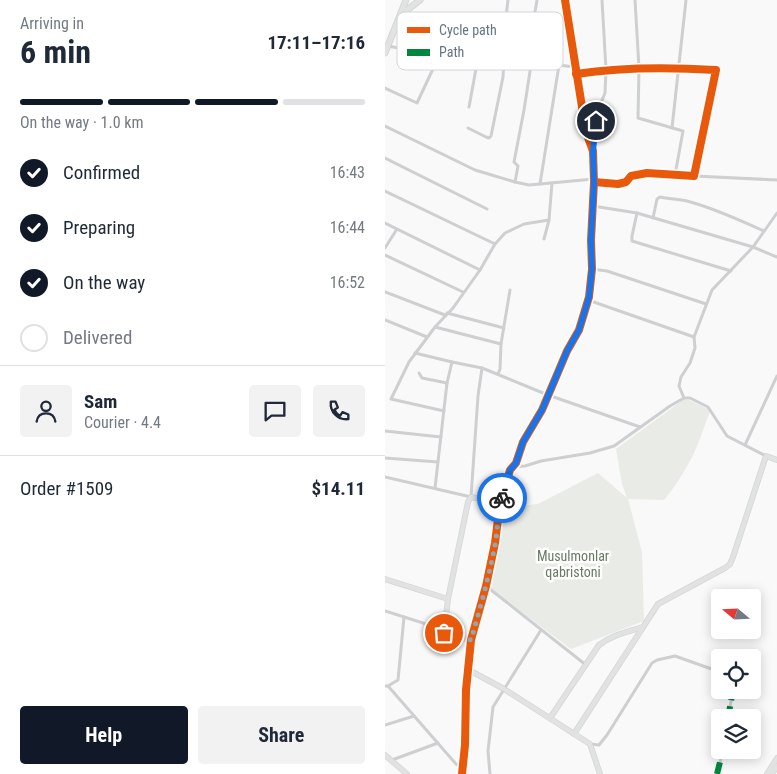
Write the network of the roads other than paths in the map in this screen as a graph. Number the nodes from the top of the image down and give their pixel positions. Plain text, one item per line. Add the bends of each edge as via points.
1 (406, 0) edge
2 (420, 0) edge
3 (565, 0) edge
4 (603, 0) edge
5 (635, 0) edge
6 (686, 0) edge
7 (402, 12) edge
8 (406, 12) edge
9 (397, 24) edge
10 (387, 43) edge
11 (385, 53) edge
12 (563, 66) edge
13 (575, 67) junction
14 (639, 68) junction
15 (679, 68) junction
16 (432, 70) edge
17 (476, 70) edge
18 (503, 70) edge
19 (530, 70) edge
20 (558, 70) edge
21 (606, 70) junction
22 (576, 74) junction
23 (385, 88) edge
24 (469, 107) dead end
25 (385, 126) edge
26 (468, 128) dead end
27 (671, 128) junction
28 (593, 151) junction
29 (385, 158) edge
30 (675, 175) junction
31 (694, 176) junction
32 (777, 180) edge
33 (594, 181) junction
34 (515, 182) junction
35 (552, 183) junction
36 (540, 184) junction
37 (385, 191) edge
38 (593, 206) junction
39 (487, 209) dead end
40 (777, 213) edge
41 (637, 214) junction
42 (653, 218) junction
43 (549, 220) junction
44 (385, 223) edge
45 (397, 229) junction
46 (764, 231) junction
47 (543, 239) dead end
48 (495, 244) junction
49 (753, 247) junction
50 (385, 248) edge
51 (385, 254) edge
52 (777, 257) edge
53 (592, 269) junction
54 (479, 270) junction
55 (731, 271) junction
56 (510, 290) dead end
57 (385, 292) edge
58 (463, 292) junction
59 (588, 300) junction
60 (706, 304) junction
61 (446, 314) junction
62 (385, 320) edge
63 (435, 327) junction
64 (504, 328) junction
65 (427, 337) junction
66 (694, 337) junction
67 (501, 344) junction
68 (415, 354) junction
69 (452, 362) junction
70 (483, 368) junction
71 (419, 373) dead end
72 (498, 374) junction
73 (777, 376) edge
74 (447, 383) junction
75 (548, 394) junction
76 (684, 398) junction
77 (444, 411) junction
78 (640, 428) junction
79 (385, 431) edge
80 (441, 438) junction
81 (745, 445) junction
82 (766, 456) junction
83 (385, 458) edge
84 (777, 460) edge
85 (438, 462) junction
86 (512, 467) junction
87 (385, 477) edge
88 (435, 488) junction
89 (471, 496) junction
90 (500, 503) junction
91 (385, 579) edge
92 (486, 586) junction
93 (448, 599) junction
94 (385, 611) edge
95 (404, 617) junction
96 (643, 627) junction
97 (541, 630) junction
98 (444, 633) junction
99 (471, 640) junction
100 (586, 665) junction
101 (711, 669) edge
102 (469, 670) junction
103 (386, 686) edge
104 (503, 689) junction
105 (414, 716) junction
106 (550, 718) junction
107 (385, 725) edge
108 (574, 734) junction
109 (438, 743) junction
110 (590, 744) junction
111 (385, 755) edge
112 (777, 758) edge
113 (721, 759) edge
114 (391, 760) junction
115 (777, 766) edge
116 (463, 771) edge
117 (774, 772) edge
118 (407, 774) edge
119 (490, 774) edge
120 (600, 774) edge
121 (717, 774) edge
122 (767, 774) edge

1 - 7 main road
2 - 8 main road
3 - 13 street
4 - 21 street
5 - 14 street
6 - 15 street
9 - 10 main road
10 - 11 main road
12 - 13 street
13 - 22 street
14 - 15 street
14 - 21 street
14 - 27 street via 638,118
15 - 27 street
15 - 31 street via 716,70
16 - 23 street via 417,103
17 - 24 street
18 - 26 street via 491,136 486,137
19 - 34 street via 514,162 519,166
20 - 36 street
21 - 22 street
21 - 28 street via 605,93 596,121
22 - 28 street via 586,132
25 - 34 street via 475,170
27 - 30 street via 683,131
28 - 33 street
29 - 39 street
30 - 31 street
30 - 33 street via 647,173 631,176 618,184
31 - 32 street
33 - 35 street
33 - 38 street
34 - 36 street
35 - 36 street
35 - 43 street
37 - 48 street
38 - 41 street
38 - 53 street
40 - 46 street
41 - 42 street
41 - 55 street via 632,241
42 - 46 street via 659,197 692,203
42 - 49 street
43 - 47 street
43 - 48 street via 524,224 505,233
44 - 45 street
45 - 50 street
45 - 54 street
46 - 49 street
48 - 54 street
49 - 52 street
49 - 55 street
51 - 58 street
53 - 59 street
53 - 60 street
54 - 58 street
55 - 60 street via 712,290
56 - 64 street
57 - 61 street
58 - 61 street
59 - 66 street
59 - 75 street via 579,330
60 - 66 street
61 - 63 street
61 - 64 street
62 - 65 street
63 - 65 street
63 - 67 street
64 - 67 street
65 - 68 street
66 - 76 street via 695,348 679,386
67 - 72 street
68 - 69 street
68 - 77 street via 391,399
69 - 70 street
69 - 74 street
70 - 72 street
70 - 89 street
71 - 74 street via 421,378
72 - 75 street
73 - 81 street
74 - 77 street
75 - 78 street
75 - 86 street
76 - 78 street
76 - 81 street via 708,407 727,436
77 - 80 street
78 - 86 street via 614,446
79 - 80 street
80 - 85 street
81 - 82 street
82 - 84 street
82 - 96 street via 730,564 661,602
83 - 85 street
85 - 88 street
86 - 90 street
87 - 88 street
88 - 89 street
89 - 90 street
89 - 93 street
90 - 92 street
91 - 93 street
92 - 97 street
92 - 99 street
93 - 98 street
94 - 95 street
95 - 98 street
95 - 103 street via 398,680
96 - 100 street via 605,640
96 - 108 street
97 - 100 street
97 - 104 street
98 - 99 street
99 - 102 street
100 - 106 street
101 - 110 street via 675,656 652,663 607,735 599,745
102 - 104 street
102 - 116 street
103 - 105 street
104 - 106 street
104 - 119 street via 493,707
105 - 107 street
105 - 109 street
106 - 108 street
108 - 110 street
109 - 114 street
109 - 116 street
110 - 120 street
111 - 114 street
112 - 122 street
113 - 121 street
114 - 118 street
115 - 117 street

